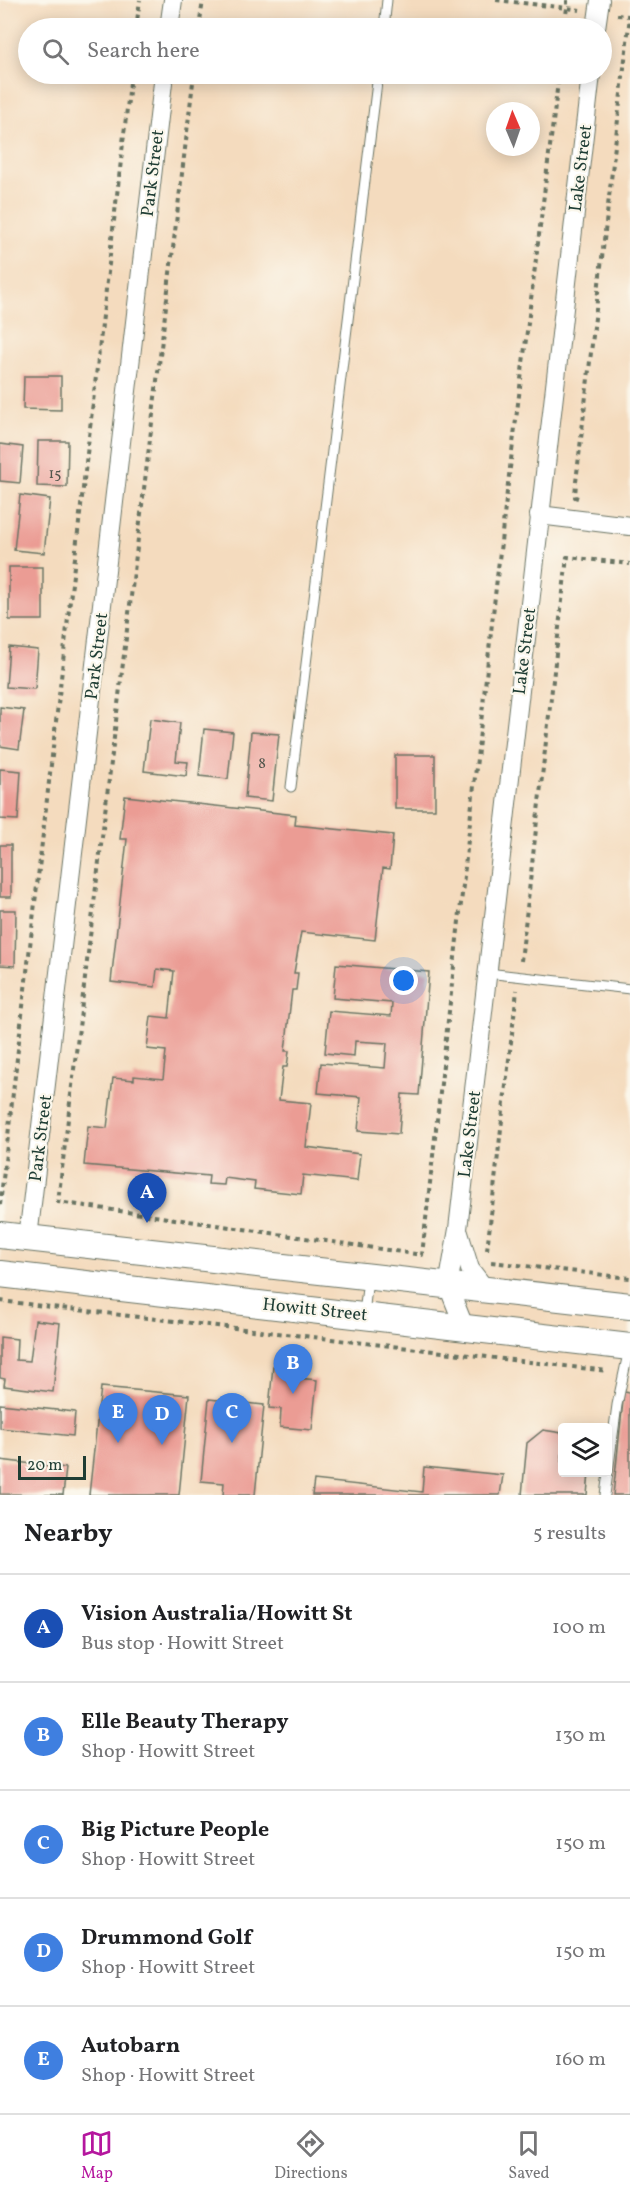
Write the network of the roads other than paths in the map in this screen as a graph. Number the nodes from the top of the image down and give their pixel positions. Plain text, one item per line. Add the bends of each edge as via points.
1 (173, 0) edge
2 (387, 0) edge
3 (600, 0) edge
4 (170, 18) edge
5 (385, 18) edge
6 (597, 18) edge
7 (163, 84) edge
8 (377, 84) edge
9 (590, 84) edge
10 (539, 515) junction
11 (630, 526) edge
12 (291, 787) dead end
13 (487, 973) junction
14 (630, 989) edge
15 (458, 1229) junction
16 (0, 1235) edge
17 (28, 1238) junction
18 (0, 1274) edge
19 (368, 1276) junction
20 (448, 1286) junction
21 (486, 1290) junction
22 (630, 1306) edge
23 (364, 1314) junction
24 (464, 1326) junction
25 (630, 1347) edge
26 (605, 1495) edge

1 - 4 street
2 - 5 lane
3 - 6 street
7 - 17 street, Park Street
8 - 12 lane
9 - 10 street, Lake Street
10 - 11 street
10 - 13 street, Lake Street
13 - 14 lane
13 - 15 street, Lake Street
15 - 20 street, Lake Street
15 - 21 street, Lake Street via 470,1269
16 - 17 main road
17 - 19 main road
18 - 23 main road, Howitt Street
19 - 20 main road
19 - 23 lane
20 - 21 main road
20 - 24 street
21 - 22 main road
23 - 24 main road, Howitt Street
24 - 25 main road, Howitt Street
25 - 26 lane via 617,1405

